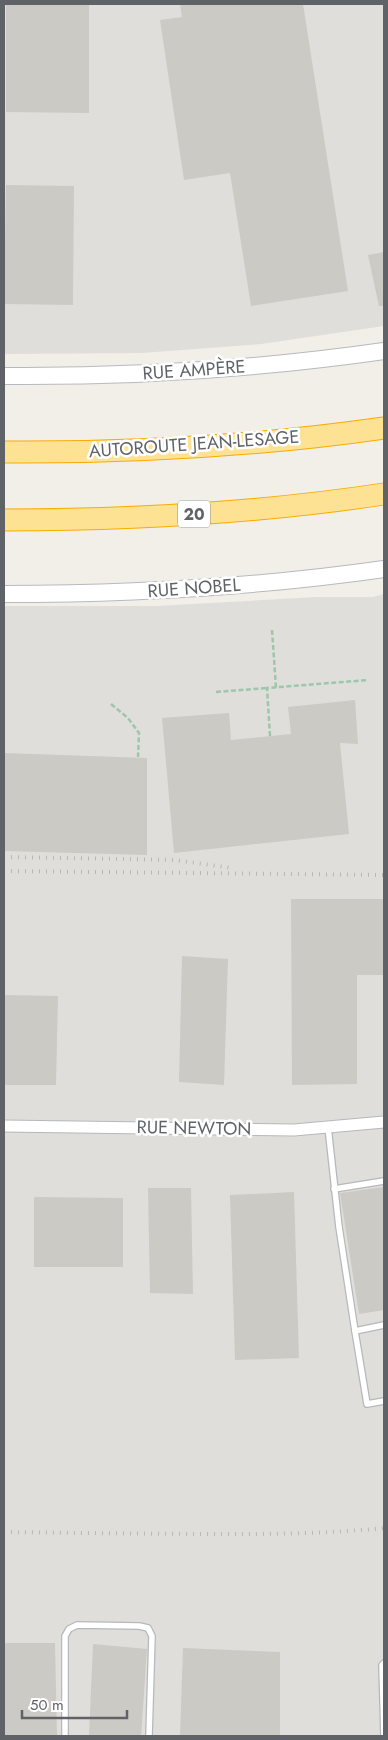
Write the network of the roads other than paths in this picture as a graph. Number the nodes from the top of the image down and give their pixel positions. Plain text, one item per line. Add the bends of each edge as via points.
1 (384, 350) edge
2 (4, 376) edge
3 (384, 428) edge
4 (4, 452) edge
5 (384, 494) edge
6 (4, 520) edge
7 (384, 569) edge
8 (4, 594) edge
9 (384, 1122) edge
10 (4, 1126) edge
11 (328, 1127) junction
12 (384, 1181) edge
13 (334, 1190) junction
14 (384, 1326) edge
15 (355, 1331) junction
16 (384, 1401) edge
17 (384, 1663) edge
18 (65, 1736) edge
19 (149, 1736) edge
20 (384, 1736) edge

1 - 2 street, RUE AMPÈRE via 189,372
3 - 4 highway, AUTOROUTE JEAN-LESAGE via 200,447
5 - 6 highway, 20 via 187,514
7 - 8 street, RUE NOBEL via 179,590
9 - 11 street, RUE NEWTON
10 - 11 street, RUE NEWTON via 294,1130
11 - 13 lane
12 - 13 lane
13 - 15 lane
14 - 15 lane
15 - 16 lane via 367,1404
17 - 20 lane
18 - 19 lane via 65,1636 68,1629 77,1625 148,1628 152,1636

